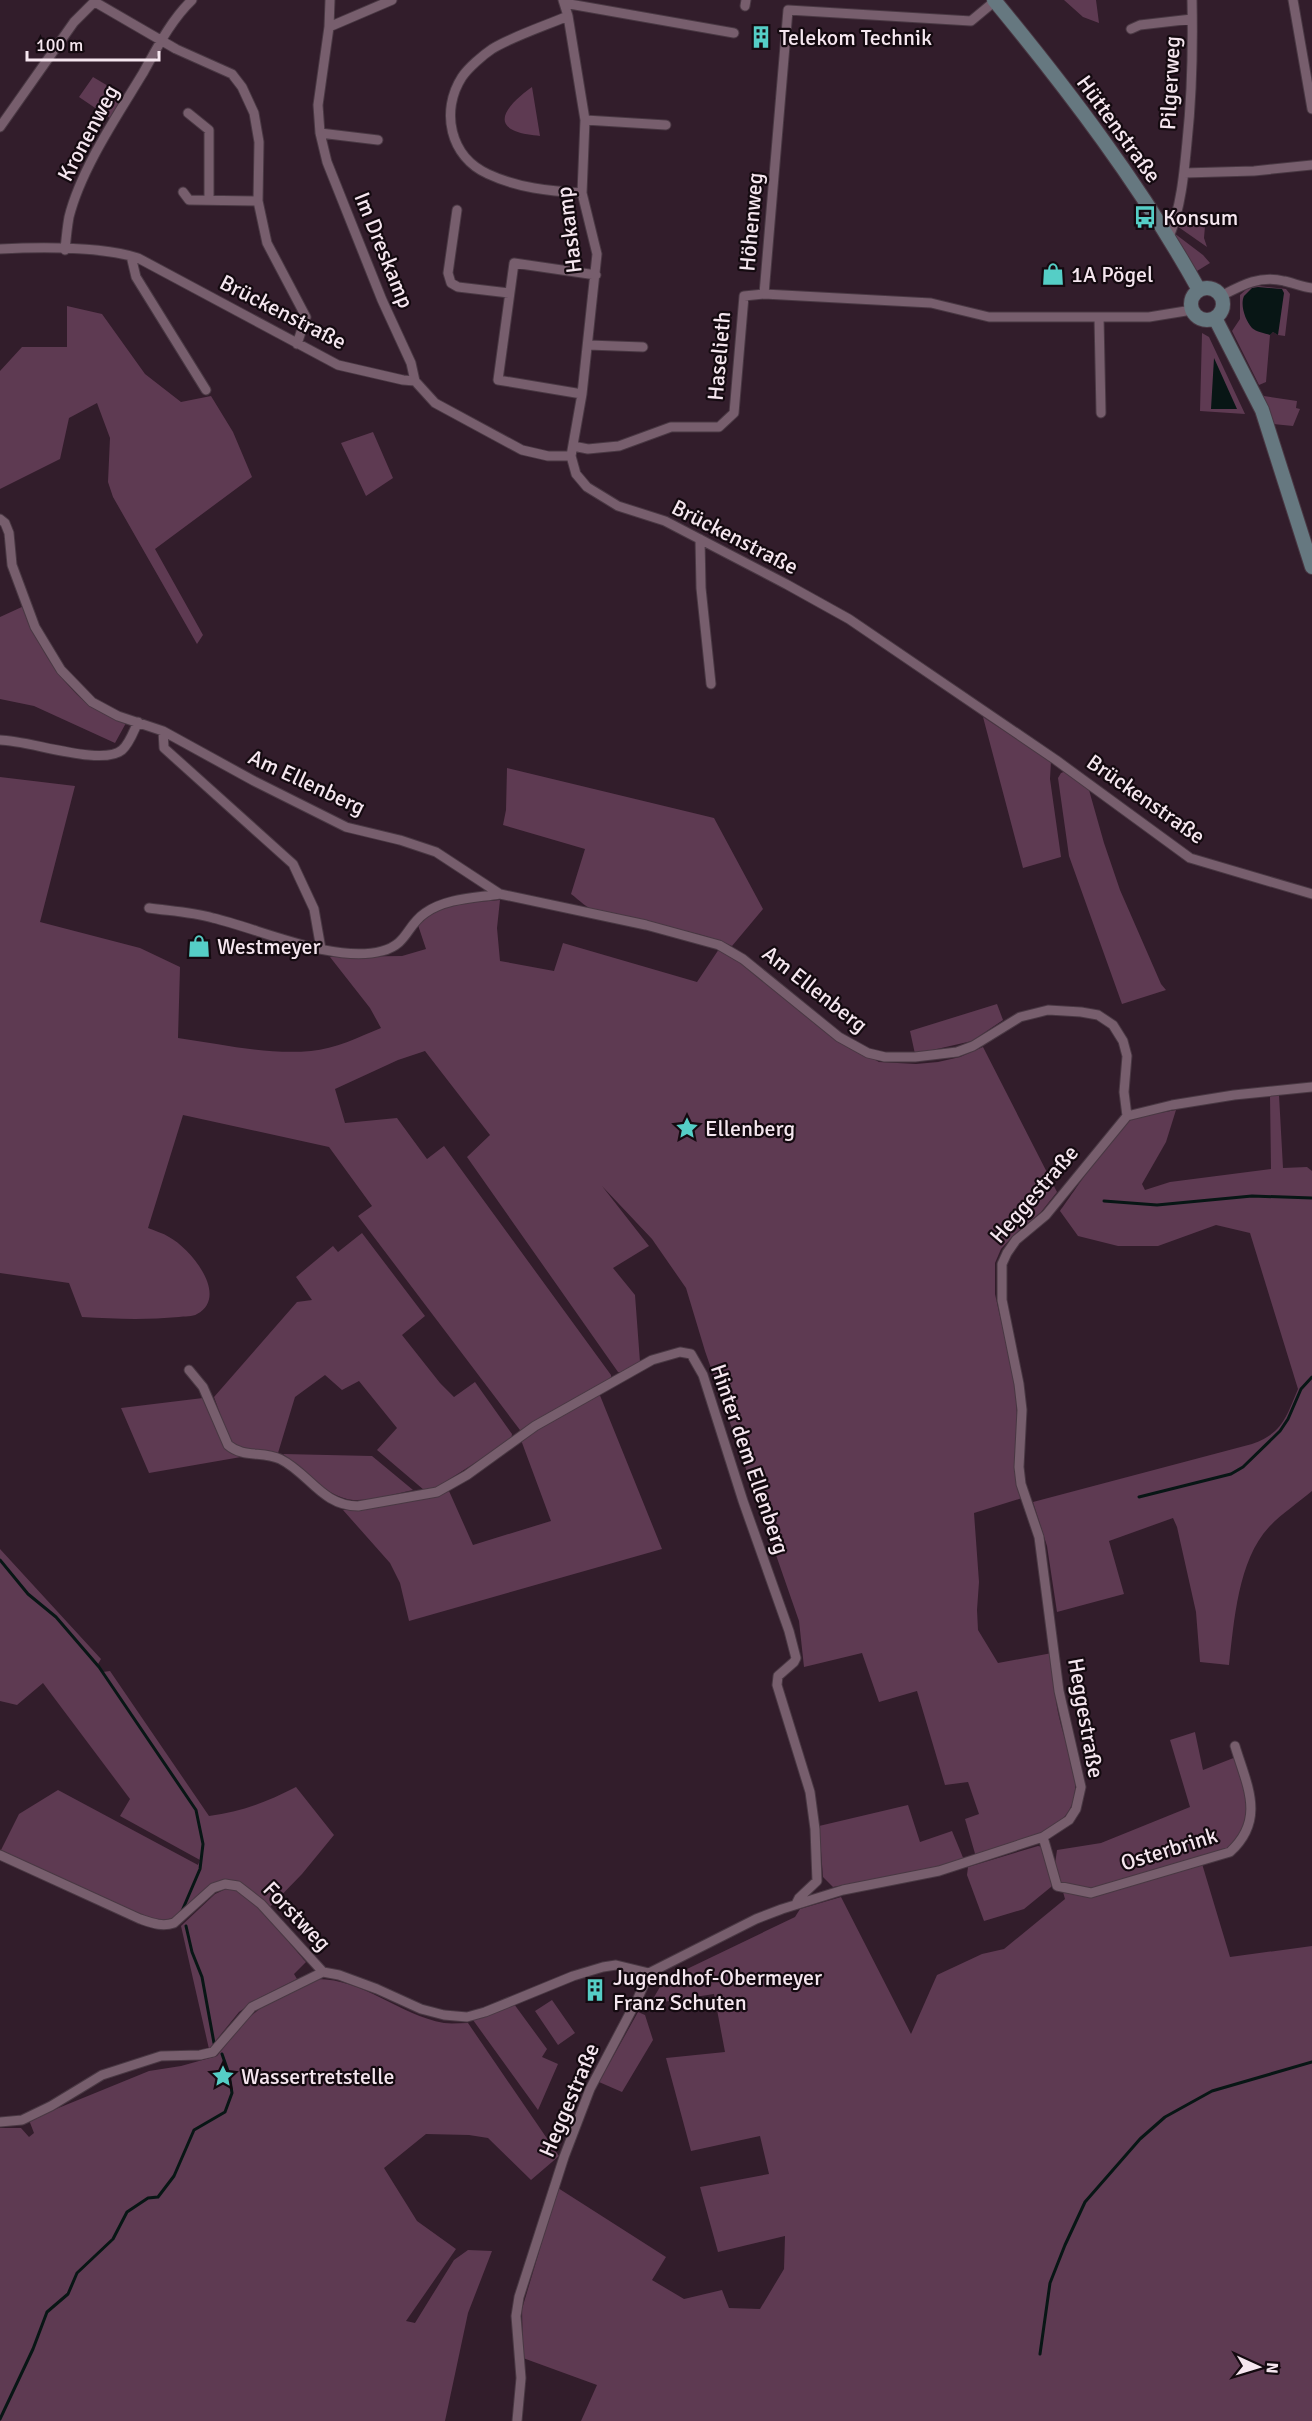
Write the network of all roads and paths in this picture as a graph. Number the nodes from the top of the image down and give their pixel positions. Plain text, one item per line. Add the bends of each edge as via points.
1 (192, 0) edge
2 (330, 0) edge
3 (392, 0) edge
4 (1192, 0) edge
5 (1293, 0) edge
6 (95, 1) edge
7 (564, 1) edge
8 (995, 1) edge
9 (568, 16) junction
10 (1192, 19) junction
11 (329, 27) junction
12 (1131, 29) dead end
13 (734, 33) dead end
14 (161, 41) junction
15 (1309, 66) edge
16 (1312, 109) edge
17 (188, 113) dead end
18 (585, 120) junction
19 (666, 125) dead end
20 (0, 127) edge
21 (320, 134) junction
22 (378, 140) dead end
23 (1312, 165) edge
24 (1184, 173) junction
25 (183, 192) dead end
26 (582, 193) junction
27 (209, 200) junction
28 (258, 201) junction
29 (457, 210) dead end
30 (1169, 237) junction
31 (0, 249) edge
32 (65, 250) junction
33 (131, 256) junction
34 (596, 275) junction
35 (1312, 288) edge
36 (1199, 290) junction
37 (510, 293) junction
38 (764, 294) junction
39 (1221, 296) junction
40 (1192, 310) junction
41 (1099, 317) junction
42 (1215, 318) junction
43 (297, 344) junction
44 (588, 345) junction
45 (643, 347) dead end
46 (416, 381) junction
47 (206, 390) dead end
48 (582, 394) junction
49 (1101, 413) dead end
50 (572, 451) junction
51 (0, 519) edge
52 (700, 539) junction
53 (1312, 567) edge
54 (711, 684) dead end
55 (138, 722) junction
56 (163, 731) junction
57 (0, 740) edge
58 (500, 894) junction
59 (1312, 894) edge
60 (149, 908) dead end
61 (321, 949) junction
62 (1312, 1087) edge
63 (1127, 1116) junction
64 (189, 1370) dead end
65 (1235, 1746) dead end
66 (1043, 1837) junction
67 (0, 1856) edge
68 (817, 1881) junction
69 (834, 1893) junction
70 (796, 1904) junction
71 (323, 1972) junction
72 (649, 1973) junction
73 (0, 2122) edge
74 (518, 2421) edge

1 - 14 street, Kronenweg
2 - 11 street, Im Dreskamp
3 - 11 street
4 - 10 street, Pilgerweg
5 - 15 street
6 - 14 street
6 - 20 street via 74,22
7 - 9 street, Haskamp
7 - 13 street
8 - 30 main road, Hüttenstraße via 1082,111
8 - 38 street, Höhenweg via 971,21 788,10
9 - 18 street, Haskamp
9 - 26 street via 493,49 462,76 451,106 452,131 461,155 486,174 536,190
10 - 12 street
10 - 24 street, Pilgerweg via 1192,91
11 - 21 street, Im Dreskamp via 318,105
14 - 28 street via 232,74 242,87 254,113 259,142
14 - 32 street, Kronenweg via 78,190
15 - 16 street
17 - 27 street via 209,130
18 - 19 street
18 - 26 street, Haskamp
21 - 22 street
21 - 46 street, Im Dreskamp via 327,162
23 - 24 street
24 - 30 street, Pilgerweg
25 - 27 street via 189,200
26 - 34 street, Haskamp via 597,254
27 - 28 street
28 - 43 street via 267,243 306,317
29 - 37 street via 448,273 451,282 458,287
30 - 36 main road, Hüttenstraße
31 - 32 street, Brückenstraße
32 - 33 street, Brückenstraße
33 - 43 street, Brückenstraße
33 - 47 street via 136,277
34 - 37 street via 513,263
34 - 44 street, Haskamp
35 - 39 street via 1260,278
36 - 39 main road via 1214,290
36 - 40 main road via 1191,301
37 - 48 street via 498,380
38 - 41 street, Höhenweg via 931,303 989,317
38 - 50 street, Haselieth via 744,296 734,413 719,427 670,427 619,446
39 - 42 main road via 1222,306
40 - 41 street, Höhenweg
40 - 42 main road via 1204,320
41 - 49 street
42 - 53 main road via 1259,402
43 - 46 street, Brückenstraße via 338,365
44 - 45 street
44 - 48 street, Haskamp
46 - 50 street via 435,403 522,450 548,456
48 - 50 street, Haskamp
50 - 52 street, Brückenstraße via 576,474 587,487 618,506 665,521
51 - 55 street, Am Ellenberg via 9,533 12,564 35,627 61,670 92,702
52 - 54 street via 700,588
52 - 59 street, Brückenstraße via 849,619 1056,760 1190,858
55 - 56 street, Am Ellenberg
55 - 57 street via 125,747 112,755
56 - 58 street, Am Ellenberg via 346,827 436,852
56 - 61 street via 164,748 293,864 314,909
58 - 61 street, Am Ellenberg via 441,904 424,913 398,946 380,952
58 - 63 street, Am Ellenberg via 719,945 743,958 839,1037 868,1053 885,1057 957,1052 1020,1017 1042,1011 1059,1009 1098,1016 1113,1025 1123,1041 1127,1056
60 - 61 street, Am Ellenberg via 211,917
62 - 63 street via 1234,1095
63 - 66 street, Heggestraße via 1046,1215 1016,1240 1002,1264 1000,1277 1022,1410 1021,1484 1039,1537 1059,1691 1081,1787 1069,1820
64 - 68 street, Hinter dem Ellenberg via 203,1387 232,1449 283,1460 333,1502 358,1506 437,1492 535,1426 652,1360 680,1352 691,1354 703,1375 796,1658 778,1676 777,1685 810,1792
65 - 66 street, Osterbrink via 1252,1815 1249,1829 1230,1852 1091,1893 1057,1886
66 - 69 street, Heggestraße via 939,1871
67 - 71 street, Forstweg via 156,1924 174,1923 213,1888 225,1884 238,1886 261,1904
68 - 69 street
68 - 70 street
69 - 70 street, Heggestraße
70 - 72 street, Heggestraße via 756,1919
71 - 72 street, Forstweg via 367,1985 421,2009 467,2017 603,1966
71 - 73 street via 252,2007 213,2052 161,2056 102,2075 22,2120
72 - 74 street, Heggestraße via 590,2089 519,2297

